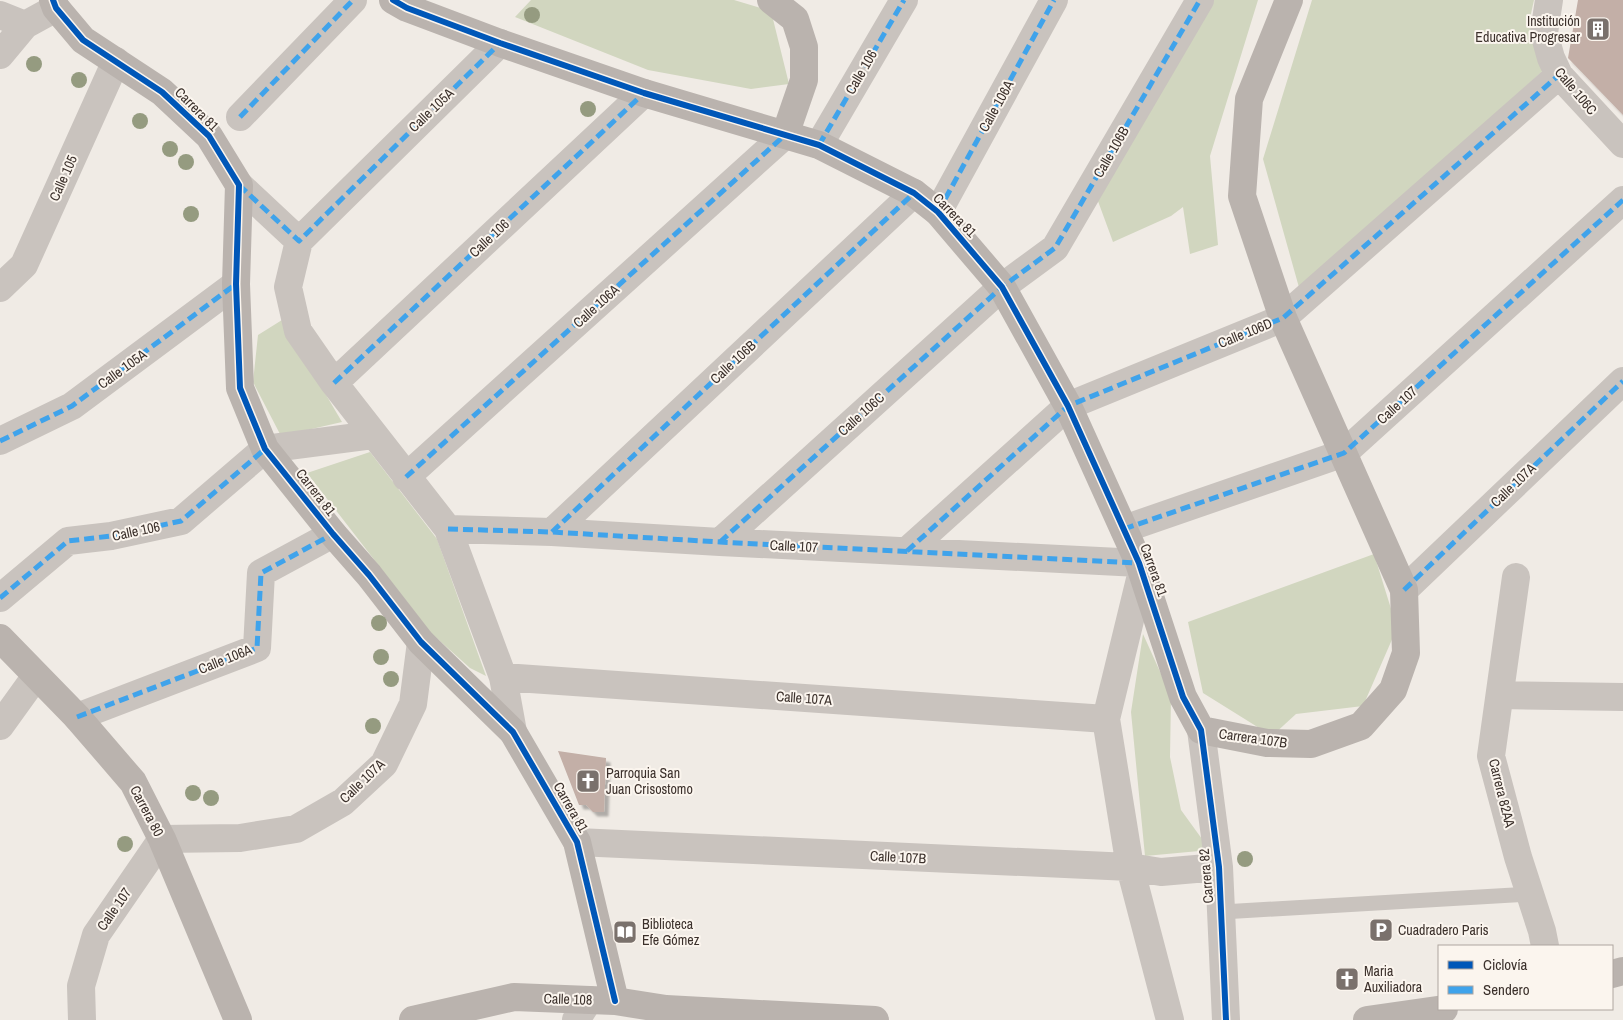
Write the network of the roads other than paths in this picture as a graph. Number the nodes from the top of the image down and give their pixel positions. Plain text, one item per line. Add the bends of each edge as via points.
1 (353, 0) edge
2 (393, 0) edge
3 (771, 0) edge
4 (904, 0) edge
5 (1054, 0) edge
6 (1200, 0) edge
7 (1289, 0) edge
8 (1549, 0) edge
9 (54, 4) edge
10 (0, 15) edge
11 (25, 25) junction
12 (500, 43) junction
13 (0, 55) edge
14 (116, 61) junction
15 (1559, 75) junction
16 (644, 93) junction
17 (240, 117) dead end
18 (785, 136) junction
19 (1623, 144) edge
20 (819, 145) junction
21 (239, 185) junction
22 (914, 192) junction
23 (1623, 200) edge
24 (938, 212) junction
25 (298, 240) junction
26 (236, 284) junction
27 (1002, 287) junction
28 (0, 288) edge
29 (1283, 318) junction
30 (1623, 380) edge
31 (334, 383) junction
32 (1068, 406) junction
33 (373, 435) junction
34 (0, 441) edge
35 (265, 449) junction
36 (1344, 454) junction
37 (406, 477) junction
38 (448, 529) junction
39 (1124, 530) junction
40 (552, 532) junction
41 (332, 534) junction
42 (720, 542) junction
43 (907, 551) junction
44 (1141, 567) junction
45 (1516, 577) dead end
46 (1404, 590) junction
47 (0, 598) edge
48 (0, 638) edge
49 (421, 642) junction
50 (36, 676) junction
51 (503, 677) junction
52 (1500, 695) junction
53 (1623, 696) edge
54 (77, 717) junction
55 (1106, 720) junction
56 (0, 726) edge
57 (1201, 730) junction
58 (513, 732) junction
59 (162, 839) junction
60 (577, 842) junction
61 (1130, 867) junction
62 (1219, 867) junction
63 (1530, 894) junction
64 (1222, 912) junction
65 (1545, 945) edge
66 (595, 1010) edge
67 (1438, 1010) edge
68 (667, 1014) edge
69 (82, 1020) edge
70 (238, 1020) edge
71 (413, 1020) edge
72 (875, 1020) edge
73 (1170, 1020) edge
74 (1226, 1020) edge
75 (1368, 1020) edge

1 - 17 street
2 - 12 street, Carrera 81
3 - 18 street via 795,19 804,48 804,80
4 - 20 street, Calle 106
5 - 24 street, Calle 106A
6 - 27 street, Calle 106B via 1055,248
7 - 29 street via 1249,99 1242,196
8 - 15 street, Calle 106C via 1544,32 1550,58
9 - 11 street
9 - 14 street, Carrera 81 via 83,40
10 - 11 street
11 - 13 street
12 - 16 street, Carrera 81
12 - 25 street, Calle 105A
14 - 21 street, Carrera 81 via 162,92 209,136
14 - 28 street, Calle 105 via 24,265
15 - 19 street, Calle 106C
15 - 29 street, Calle 106D
16 - 18 street, Carrera 81
16 - 31 street, Calle 106
18 - 20 street, Carrera 81
18 - 37 street, Calle 106A
20 - 22 street, Carrera 81
21 - 25 street
21 - 26 street, Carrera 81
22 - 24 street, Carrera 81
22 - 40 street, Calle 106B
23 - 36 street, Calle 107
24 - 27 street, Carrera 81
25 - 31 street, Carrera 81 via 288,287 298,331
26 - 34 street, Calle 105A via 72,406
26 - 35 street, Carrera 81 via 240,388
27 - 32 street, Carrera 81
27 - 42 street, Calle 106C
29 - 32 street, Calle 106D
29 - 36 street
30 - 46 street, Calle 107A
31 - 33 street, Carrera 81
32 - 39 street, Carrera 81
32 - 43 street, Calle 106D
33 - 35 street
33 - 37 street, Carrera 81
35 - 41 street, Carrera 81
35 - 47 street, Calle 106 via 181,520 111,536 68,541
36 - 39 street, Calle 107
36 - 46 street
37 - 38 street, Carrera 81
38 - 40 street, Calle 107
38 - 51 street, Carrera 81
39 - 44 street, Carrera 81
40 - 42 street, Calle 107
41 - 49 street, Carrera 81
41 - 54 street, Calle 106A via 261,573 257,648
42 - 43 street, Calle 107
43 - 44 street, Calle 107
44 - 55 street
44 - 57 street, Carrera 81 via 1182,697
45 - 52 street, Carrera 82AA
46 - 57 street, Carrera 107B via 1406,653 1393,690 1361,726 1311,744 1267,743
48 - 50 street, Carrera 80
49 - 58 street, Carrera 81
49 - 59 street, Calle 107A via 413,704 384,764 343,802 296,829 240,838
50 - 54 street, Carrera 80
50 - 56 street
51 - 55 street, Calle 107A
51 - 58 street, Carrera 81
52 - 53 street
52 - 63 street, Carrera 82AA via 1491,756
54 - 59 street, Carrera 80 via 133,782
55 - 61 street
57 - 62 street, Carrera 82
58 - 60 street, Carrera 81
59 - 69 street, Calle 107 via 96,935 81,986
59 - 70 street, Carrera 80
60 - 61 street, Calle 107B
60 - 66 street, Carrera 81
61 - 62 street, Calle 107B via 1160,872
61 - 73 street
62 - 64 street, Carrera 82
63 - 64 lane
63 - 65 street, Carrera 82AA
64 - 74 street, Carrera 82
66 - 68 street, Calle 108
66 - 71 street, Calle 108 via 514,997
67 - 75 street
68 - 72 street, Calle 108

